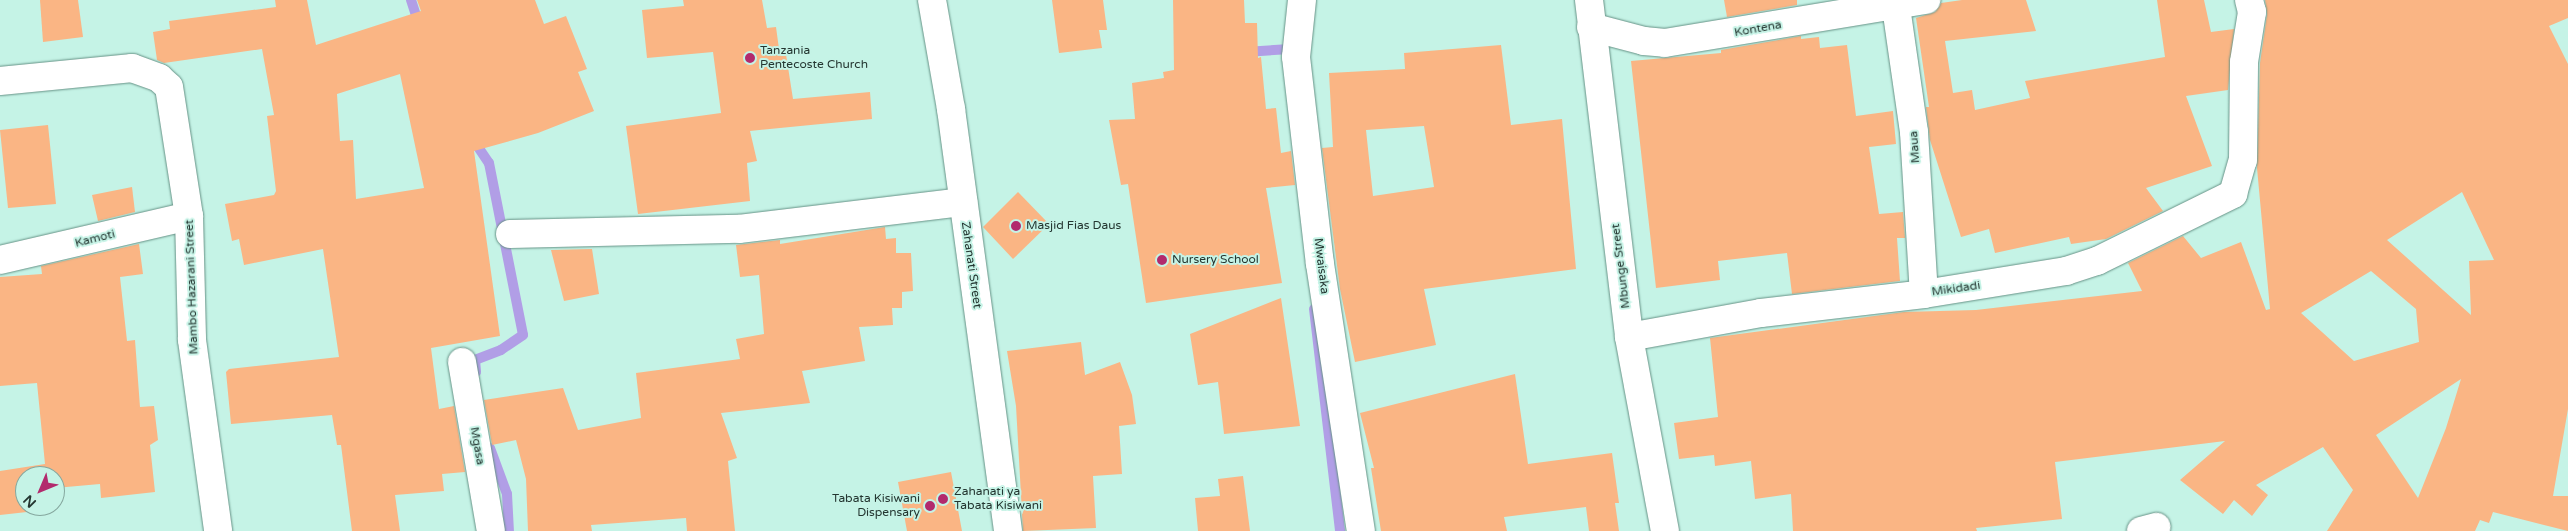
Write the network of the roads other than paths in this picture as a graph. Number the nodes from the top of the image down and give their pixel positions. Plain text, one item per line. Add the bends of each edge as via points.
1 (932, 0) edge
2 (1302, 0) edge
3 (1589, 0) edge
4 (1926, 0) edge
5 (2249, 0) edge
6 (1896, 3) edge
7 (1591, 27) junction
8 (0, 81) edge
9 (962, 202) junction
10 (189, 216) junction
11 (510, 234) dead end
12 (0, 260) edge
13 (1924, 294) junction
14 (1629, 337) junction
15 (462, 362) dead end
16 (215, 531) edge
17 (491, 531) edge
18 (1008, 531) edge
19 (1361, 531) edge
20 (1665, 531) edge

1 - 9 street, Zahanati Street
2 - 19 street, Mwaisaka via 1296,57 1320,264
3 - 7 street, Mbunge Street
4 - 6 street, Kontena
5 - 13 street, Mikidadi via 2252,12 2244,62 2244,160 2232,194 2097,261 2039,276
6 - 7 street, Kontena via 1665,43 1644,42
6 - 13 street, Maua via 1914,132
7 - 14 street, Mbunge Street
8 - 10 street, Mambo Hazarani Street via 132,68 159,78 169,87
9 - 11 street via 739,229
9 - 18 street, Zahanati Street
10 - 12 street, Kamoti
10 - 16 street, Mambo Hazarani Street via 192,340
13 - 14 street, Mikidadi via 1761,313
14 - 20 street, Mbunge Street
15 - 17 street, Mgasa

